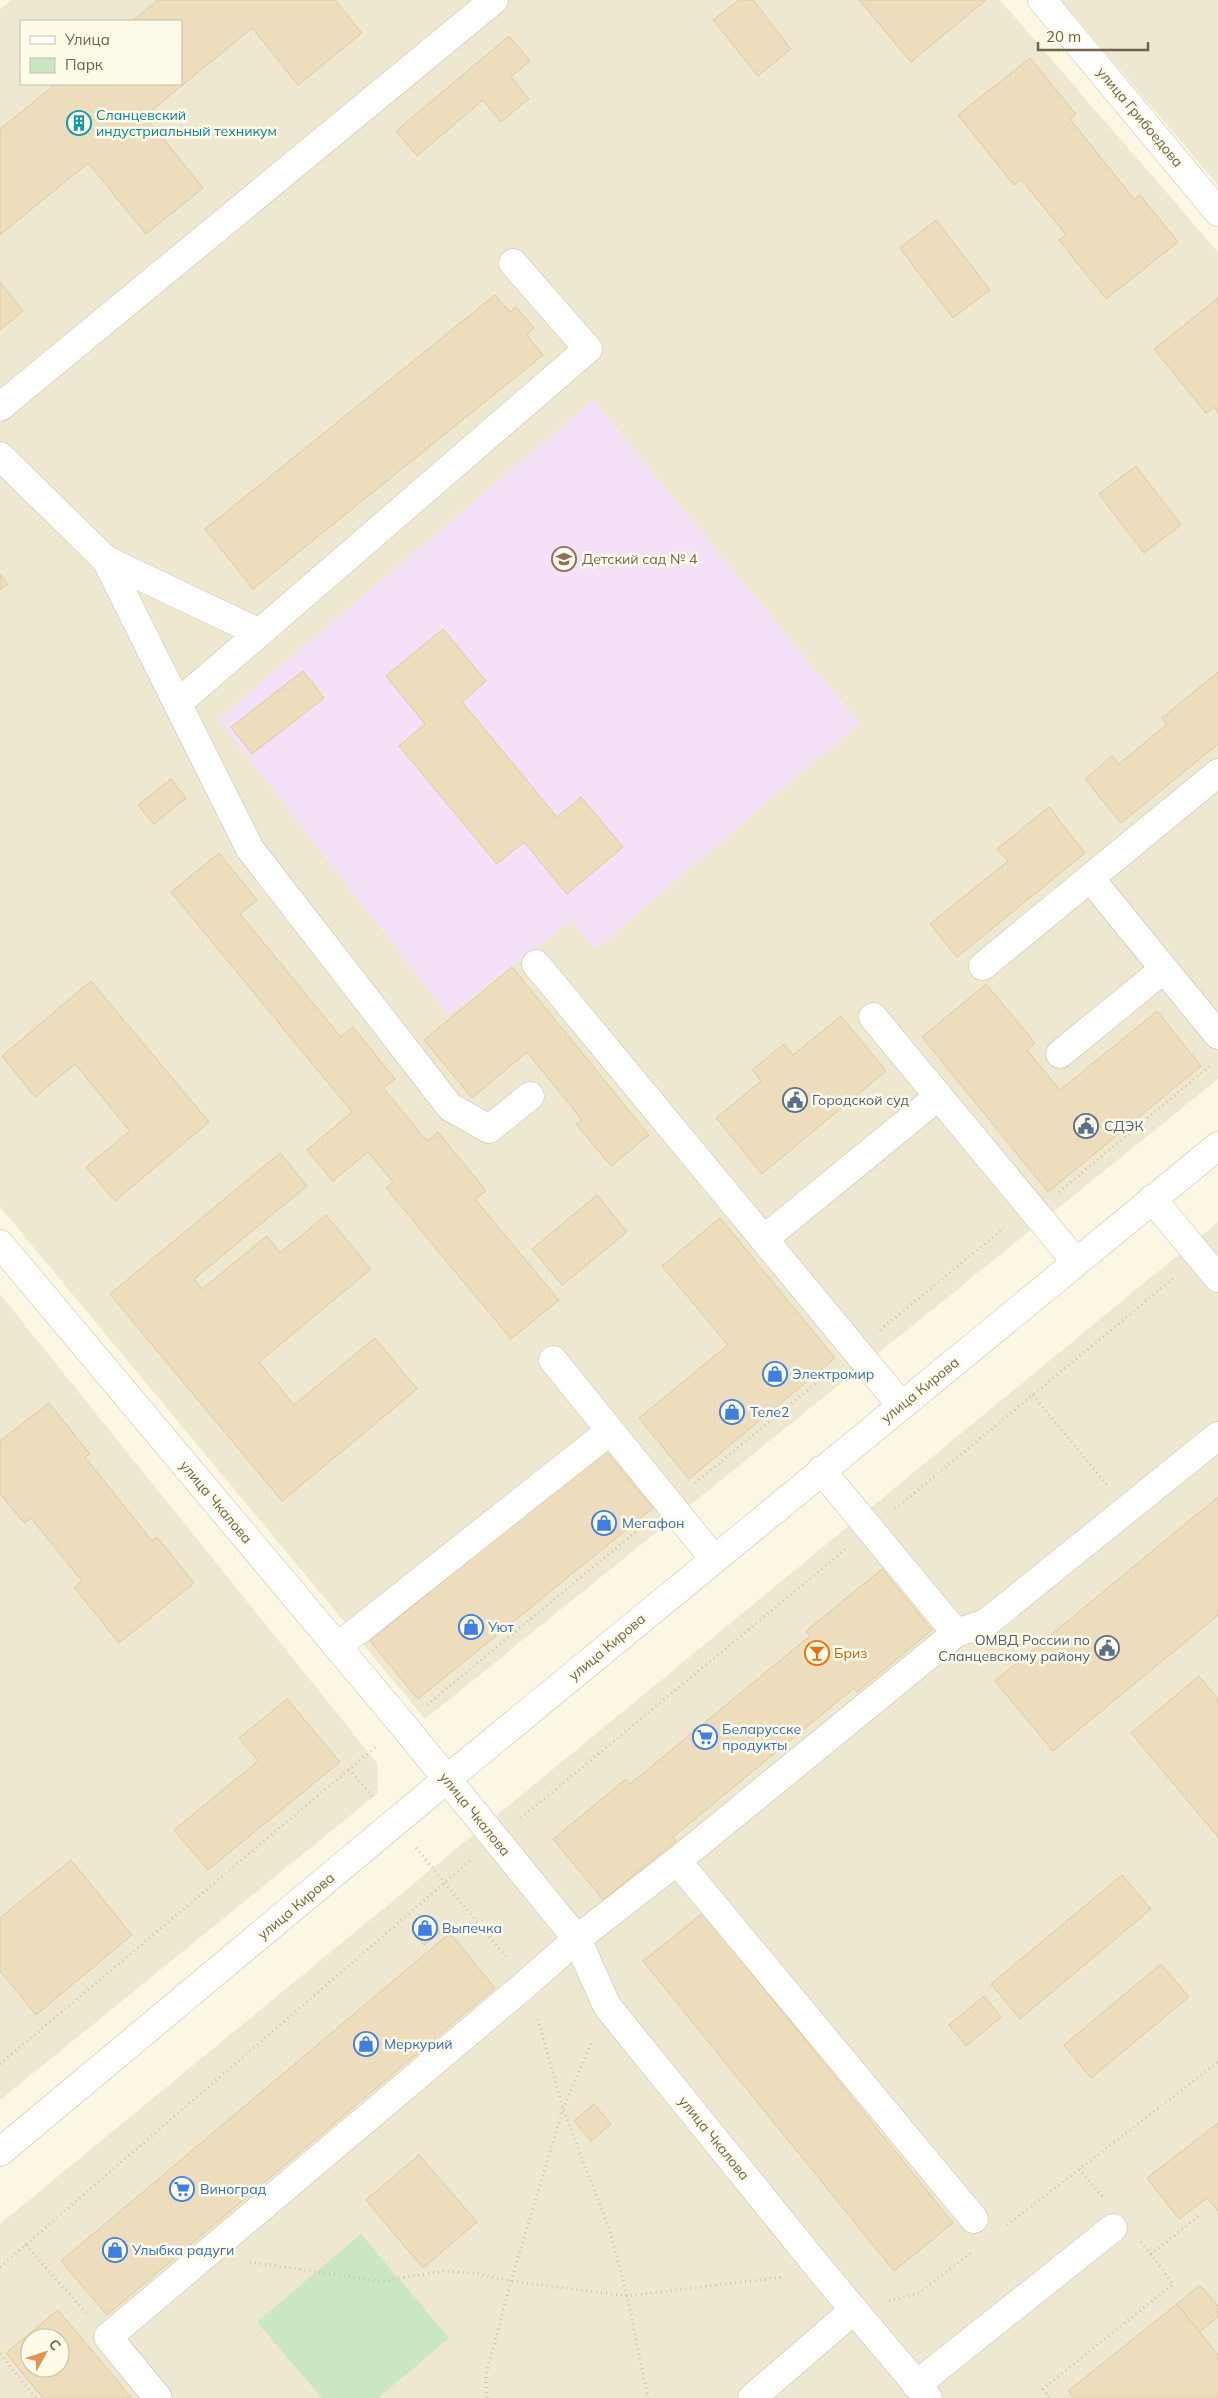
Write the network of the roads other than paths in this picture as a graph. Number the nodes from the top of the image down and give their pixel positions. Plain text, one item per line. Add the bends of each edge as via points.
1 (494, 0) edge
2 (1042, 0) edge
3 (1218, 212) edge
4 (513, 263) dead end
5 (0, 407) edge
6 (0, 456) edge
7 (106, 560) junction
8 (258, 632) junction
9 (178, 703) junction
10 (1218, 773) edge
11 (1090, 878) junction
12 (536, 964) dead end
13 (983, 966) dead end
14 (1164, 969) junction
15 (873, 1017) dead end
16 (1218, 1035) edge
17 (1060, 1054) dead end
18 (530, 1096) dead end
19 (939, 1096) junction
20 (1218, 1146) edge
21 (1152, 1200) junction
22 (764, 1239) junction
23 (0, 1244) edge
24 (1076, 1262) junction
25 (1218, 1278) edge
26 (553, 1360) dead end
27 (901, 1405) junction
28 (610, 1431) junction
29 (1218, 1436) edge
30 (821, 1470) junction
31 (714, 1559) junction
32 (956, 1633) junction
33 (337, 1647) junction
34 (447, 1779) junction
35 (677, 1861) junction
36 (577, 1939) junction
37 (0, 2152) edge
38 (974, 2219) dead end
39 (1113, 2228) dead end
40 (854, 2310) junction
41 (922, 2391) edge
42 (158, 2398) edge
43 (752, 2398) edge

1 - 5 street
2 - 3 street, улица Грибоедова
4 - 8 street via 588,349
6 - 7 street
7 - 8 street
7 - 9 street
8 - 9 street
9 - 18 street via 250,849 450,1107 489,1130
10 - 11 street
11 - 13 street
11 - 14 street
12 - 22 street
14 - 16 street
14 - 17 street
15 - 19 street
19 - 22 street
19 - 24 street
20 - 21 street, улица Кирова
21 - 24 street, улица Кирова
21 - 25 street
22 - 27 street
23 - 33 street, улица Чкалова
24 - 27 street, улица Кирова
26 - 28 street
27 - 30 street, улица Кирова
28 - 31 street
28 - 33 street
29 - 32 street via 986,1623
30 - 31 street, улица Кирова
30 - 32 street
31 - 34 street, улица Кирова
32 - 35 street
33 - 34 street, улица Чкалова
34 - 36 street, улица Чкалова
34 - 37 street, улица Кирова
35 - 36 street
35 - 38 street
36 - 40 street, улица Чкалова via 607,2006
36 - 42 street via 108,2337
39 - 41 street
40 - 41 street, улица Чкалова
40 - 43 street

